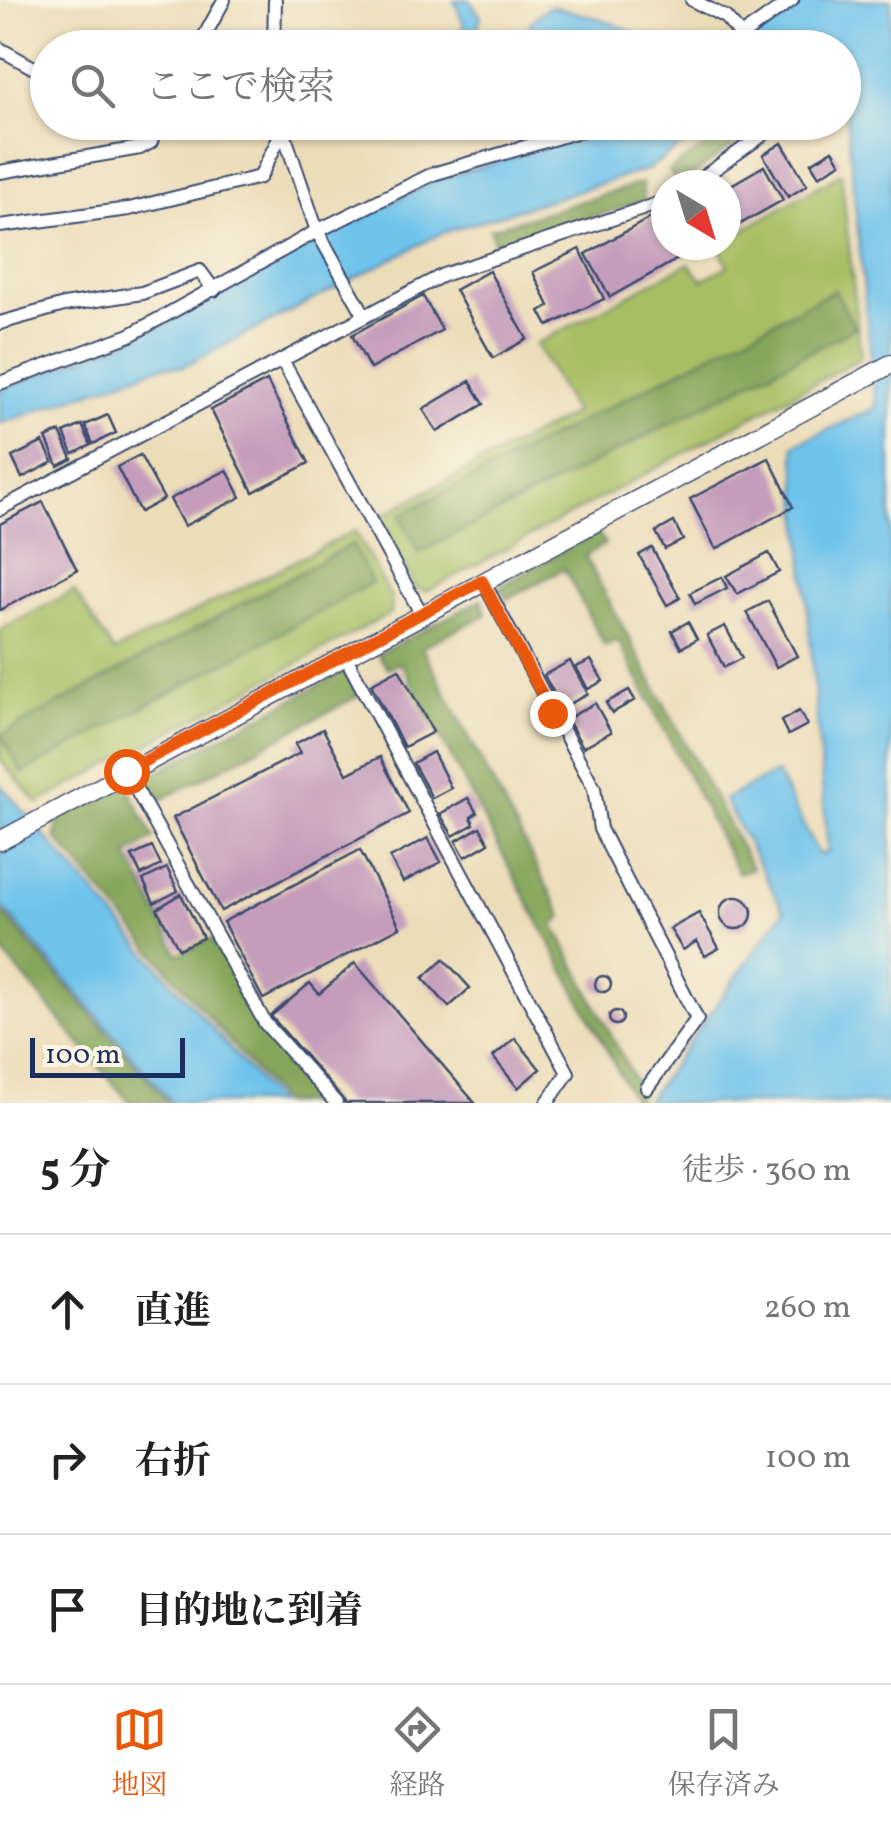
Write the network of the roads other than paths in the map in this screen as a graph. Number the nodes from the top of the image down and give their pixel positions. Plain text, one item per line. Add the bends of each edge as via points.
1 (224, 0) edge
2 (275, 0) edge
3 (692, 0) edge
4 (792, 0) edge
5 (208, 30) edge
6 (274, 30) edge
7 (736, 30) edge
8 (750, 30) edge
9 (0, 49) edge
10 (30, 66) edge
11 (151, 140) edge
12 (276, 140) edge
13 (285, 140) edge
14 (549, 140) edge
15 (755, 140) edge
16 (713, 170) edge
17 (0, 172) edge
18 (651, 206) edge
19 (0, 226) edge
20 (317, 231) junction
21 (214, 290) junction
22 (366, 316) junction
23 (0, 323) edge
24 (282, 360) junction
25 (891, 364) edge
26 (0, 383) edge
27 (0, 508) edge
28 (482, 581) junction
29 (421, 614) junction
30 (344, 654) junction
31 (126, 771) junction
32 (0, 841) edge
33 (647, 1088) dead end
34 (336, 1103) edge
35 (547, 1103) edge

1 - 5 street
2 - 6 street
3 - 7 street
4 - 8 street
9 - 10 street
11 - 17 street via 140,148
12 - 19 street via 260,176 129,210
13 - 20 street
14 - 20 street via 433,174
15 - 16 street
18 - 22 street via 482,258
20 - 21 street
20 - 22 street
21 - 23 street via 200,271 190,272 142,293
21 - 26 street via 130,335
22 - 24 street
24 - 27 street
24 - 29 street
25 - 28 street
28 - 29 street
28 - 33 street via 594,788 600,829 697,1019
29 - 30 street
30 - 31 street
30 - 35 street via 568,1073
31 - 32 street
31 - 34 street via 265,1024

